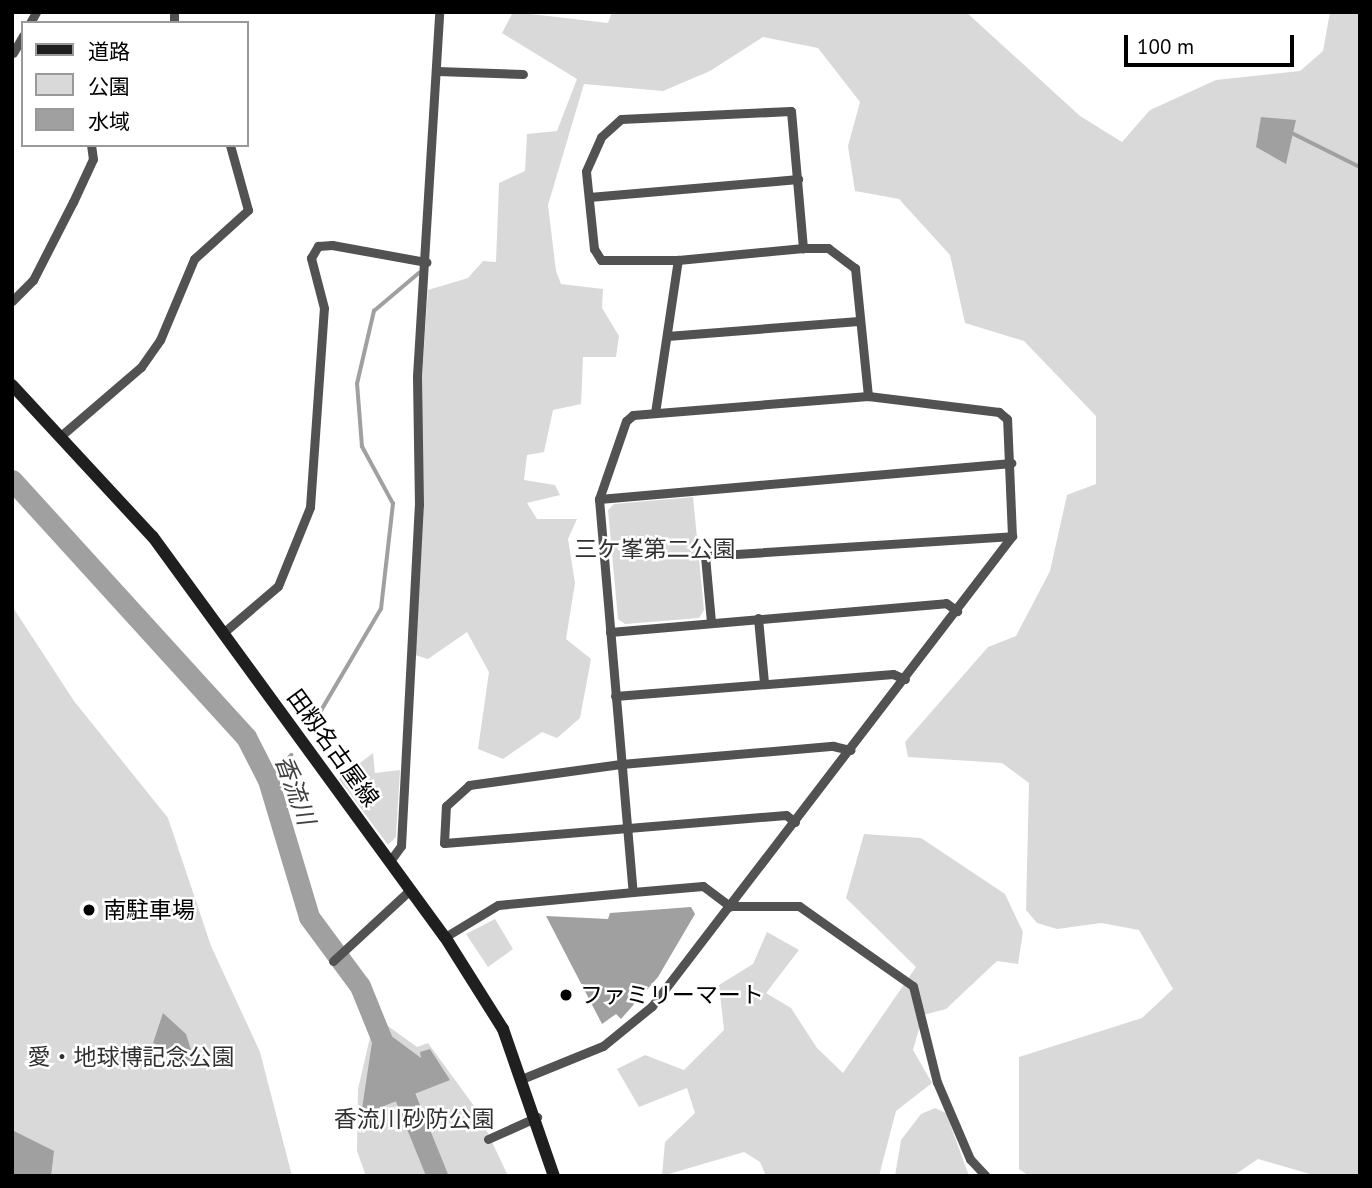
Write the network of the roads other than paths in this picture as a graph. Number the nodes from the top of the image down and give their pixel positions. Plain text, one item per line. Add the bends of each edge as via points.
1 (439, 12) edge
2 (437, 71) junction
3 (523, 74) dead end
4 (91, 147) edge
5 (231, 147) edge
6 (798, 179) junction
7 (589, 197) junction
8 (803, 248) junction
9 (678, 260) junction
10 (426, 262) junction
11 (12, 301) edge
12 (858, 321) junction
13 (667, 336) junction
14 (12, 386) edge
15 (867, 396) junction
16 (655, 413) junction
17 (63, 434) junction
18 (1011, 463) junction
19 (599, 499) junction
20 (1012, 536) junction
21 (957, 611) junction
22 (758, 618) junction
23 (711, 622) junction
24 (610, 632) junction
25 (223, 633) junction
26 (905, 679) junction
27 (764, 684) junction
28 (615, 696) junction
29 (851, 750) junction
30 (621, 764) junction
31 (795, 822) junction
32 (627, 829) junction
33 (390, 861) junction
34 (411, 889) junction
35 (633, 892) junction
36 (730, 906) junction
37 (445, 937) junction
38 (333, 961) dead end
39 (524, 1078) junction
40 (537, 1117) junction
41 (488, 1139) dead end
42 (554, 1176) edge
43 (986, 1176) edge

1 - 2 street
2 - 3 street
2 - 10 street
4 - 11 street via 93,159 68,213 33,280
5 - 17 street via 248,210 194,259 160,340 141,366
6 - 7 street
6 - 7 street via 791,111 621,119 601,138 586,171
6 - 8 street
7 - 9 street via 594,248 601,260
8 - 9 street
8 - 12 street via 828,248 855,268
9 - 13 street
10 - 25 street via 332,245 318,246 311,258 324,308 310,507 278,586
10 - 33 street via 401,846
12 - 13 street
12 - 15 street
13 - 16 street
14 - 17 main road, 田籾名古屋線
15 - 16 street
15 - 18 street via 999,412 1007,419
16 - 19 street via 625,421
17 - 25 main road, 田籾名古屋線 via 153,537
18 - 19 street
18 - 20 street
19 - 24 street
20 - 21 street
20 - 23 street via 1001,532 705,556
21 - 22 street via 946,603
21 - 26 street
22 - 23 street
22 - 27 street
23 - 24 street
24 - 28 street
25 - 33 main road, 田籾名古屋線
26 - 27 street
26 - 29 street
27 - 28 street
28 - 30 street
29 - 30 street via 833,746
29 - 31 street
30 - 32 street
30 - 32 street via 469,785 446,806 444,843
31 - 32 street via 786,815
31 - 36 street
32 - 35 street
33 - 34 main road, 田籾名古屋線
34 - 37 main road, 田籾名古屋線
34 - 38 street
35 - 36 street via 703,886
35 - 37 street via 498,905
36 - 39 street via 652,1006 620,1035
36 - 43 street via 799,906 913,986 937,1082 971,1159
37 - 39 main road, 田籾名古屋線 via 485,996
39 - 40 main road, 田籾名古屋線
40 - 41 street
40 - 42 main road, 田籾名古屋線

